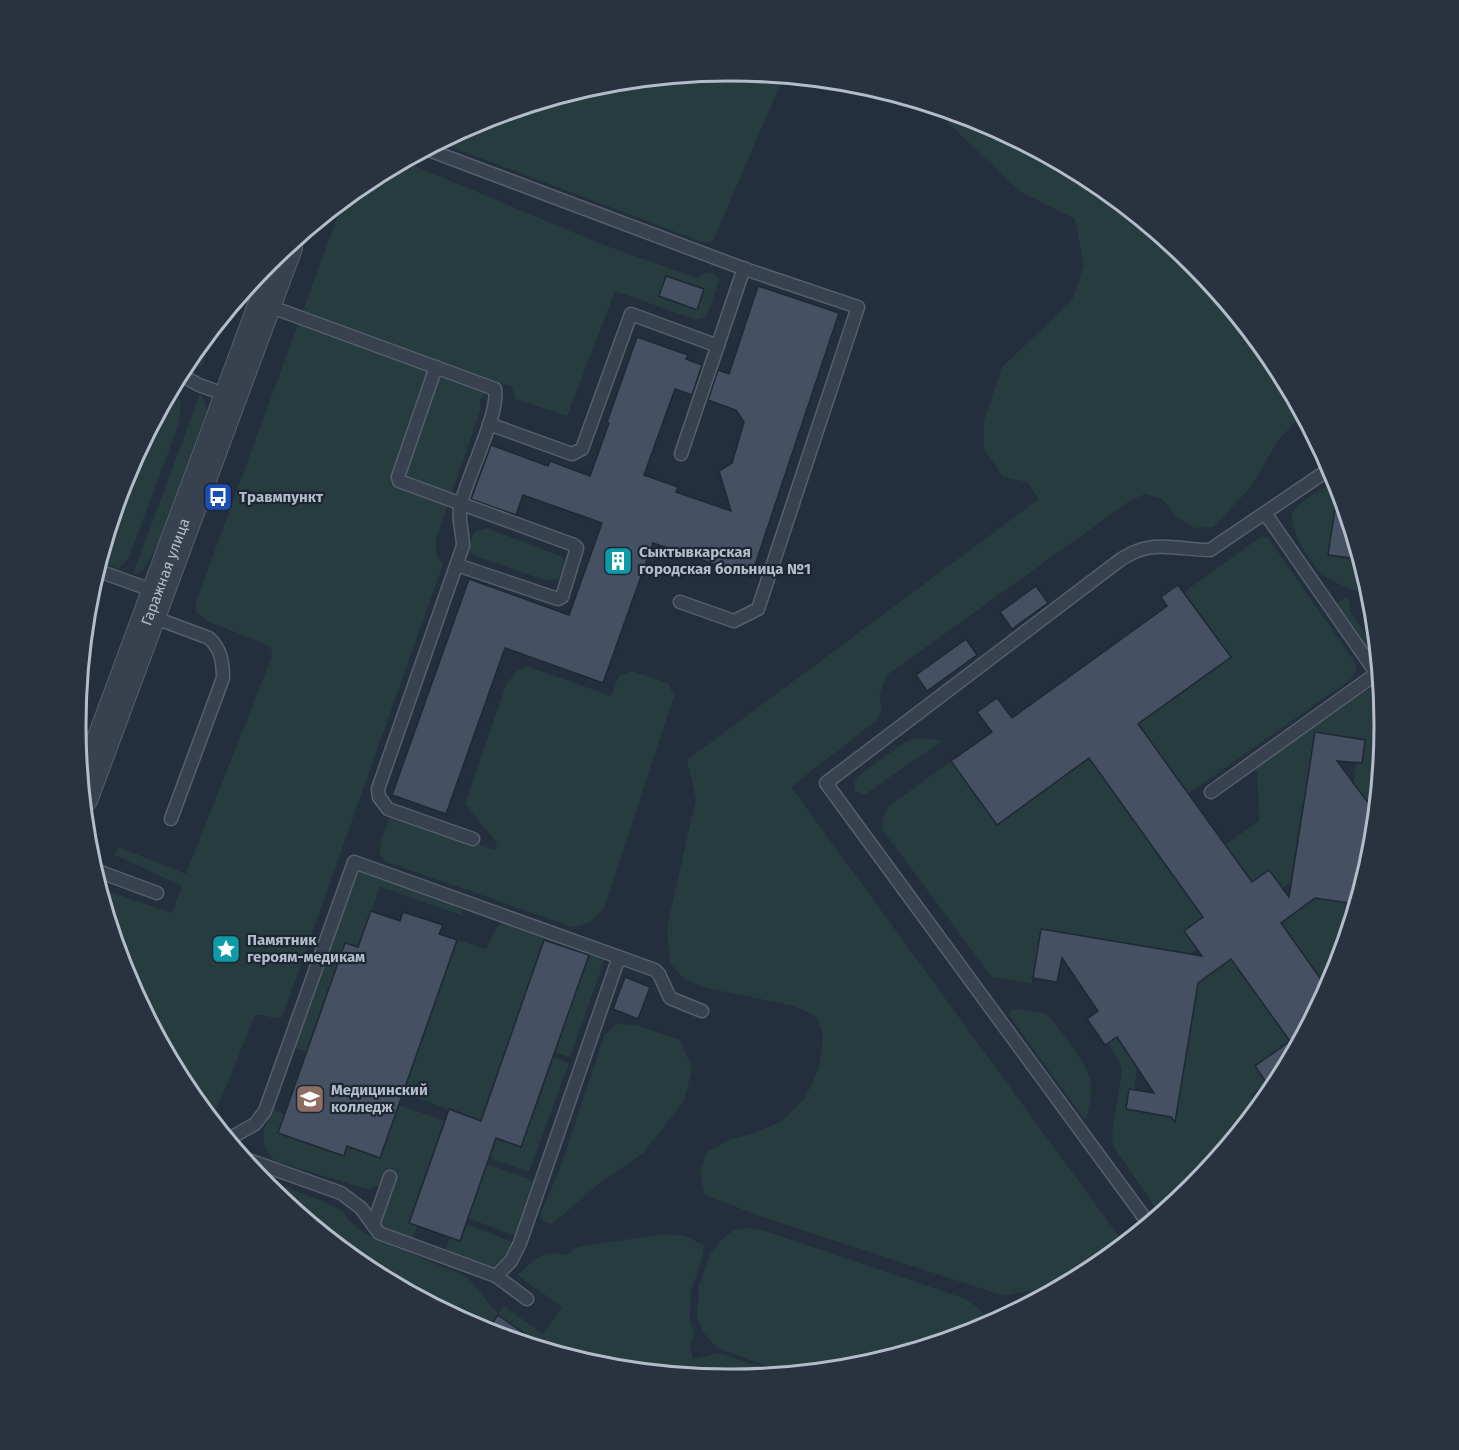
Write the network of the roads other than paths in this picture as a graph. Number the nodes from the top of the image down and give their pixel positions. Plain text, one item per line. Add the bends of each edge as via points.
1 (435, 152) edge
2 (279, 265) edge
3 (744, 268) junction
4 (265, 304) junction
5 (718, 346) junction
6 (436, 367) junction
7 (187, 378) edge
8 (231, 396) junction
9 (489, 424) junction
10 (681, 454) dead end
11 (1322, 474) edge
12 (461, 504) junction
13 (1265, 513) junction
14 (457, 565) junction
15 (103, 574) edge
16 (680, 602) dead end
17 (153, 604) junction
18 (1370, 664) edge
19 (1372, 679) edge
20 (88, 780) edge
21 (1211, 792) dead end
22 (171, 819) dead end
23 (473, 839) dead end
24 (103, 873) edge
25 (157, 893) dead end
26 (619, 957) junction
27 (702, 1011) dead end
28 (234, 1136) edge
29 (258, 1163) edge
30 (390, 1178) dead end
31 (1144, 1217) edge
32 (373, 1225) junction
33 (495, 1276) junction
34 (527, 1299) dead end

1 - 3 lane
2 - 4 street, Гаражная улица
3 - 5 lane
3 - 16 lane via 858,307 758,609 735,621
4 - 6 lane
4 - 8 street, Гаражная улица
5 - 9 lane via 631,314 582,449 572,454
5 - 10 lane
6 - 9 lane via 495,389
6 - 12 lane via 398,477 402,483
7 - 8 lane
8 - 17 street, Гаражная улица
9 - 12 lane
11 - 13 lane
12 - 14 lane via 463,546
12 - 14 lane via 577,548 562,597 558,599
13 - 18 lane
13 - 31 lane via 1210,550 1165,547 1139,550 1120,560 826,783
14 - 23 lane via 378,789 388,809
15 - 17 lane
17 - 20 street, Гаражная улица
17 - 22 lane via 209,638 223,664 223,678
19 - 21 lane
24 - 25 lane
26 - 27 lane via 655,970 670,998
26 - 28 lane via 354,862 265,1110 255,1124
26 - 33 lane via 520,1243 511,1261
29 - 32 lane via 341,1193 361,1208
30 - 32 lane
32 - 33 lane via 379,1233
33 - 34 lane

